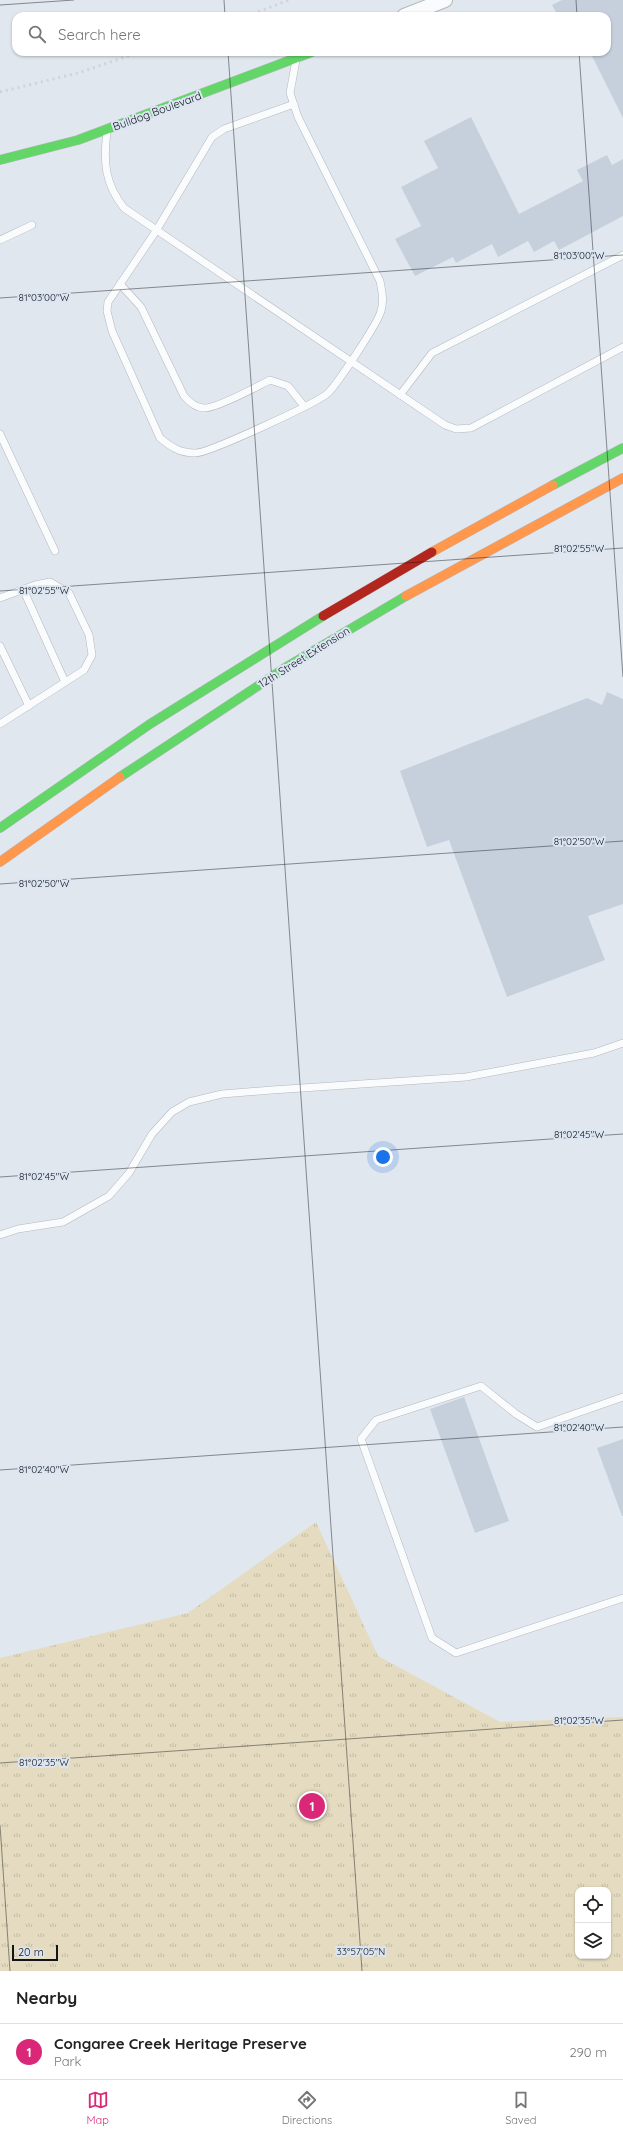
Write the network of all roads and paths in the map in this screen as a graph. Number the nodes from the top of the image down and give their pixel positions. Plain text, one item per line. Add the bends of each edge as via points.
1 (445, 0) edge
2 (414, 12) edge
3 (302, 56) edge
4 (297, 58) junction
5 (294, 104) junction
6 (107, 130) junction
7 (0, 160) edge
8 (32, 225) dead end
9 (156, 231) junction
10 (0, 240) edge
11 (623, 255) edge
12 (120, 284) junction
13 (623, 347) edge
14 (351, 362) junction
15 (400, 395) junction
16 (304, 406) junction
17 (0, 434) edge
18 (623, 448) edge
19 (623, 478) edge
20 (55, 551) dead end
21 (23, 589) junction
22 (0, 598) edge
23 (0, 646) edge
24 (65, 682) junction
25 (29, 706) junction
26 (0, 724) edge
27 (0, 828) edge
28 (0, 862) edge
29 (623, 1043) edge
30 (0, 1235) edge
31 (623, 1397) edge
32 (623, 1598) edge

1 - 2 street
3 - 4 main road, Bulldog Boulevard
4 - 5 lane via 290,93
4 - 6 main road, Bulldog Boulevard
5 - 9 lane via 224,129 212,137
5 - 14 lane via 298,117 380,281 383,298 381,313
6 - 7 main road, Bulldog Boulevard
6 - 9 lane via 105,169 113,194 124,208
8 - 10 lane
9 - 12 lane
9 - 14 lane
11 - 15 lane via 432,353
12 - 16 lane via 141,308 184,396 191,403 204,408 214,406 270,380 288,386
12 - 16 lane via 108,302 106,310 112,331 160,438 171,447 197,454 216,448
13 - 15 lane via 471,428 456,429 445,425
14 - 15 lane
14 - 16 lane via 327,394
17 - 20 lane
18 - 27 main road via 442,545 322,615 186,702
19 - 28 main road, 12th Street Extension via 481,553 330,640 202,721
21 - 22 lane
21 - 24 lane
21 - 24 lane via 50,582 69,592 89,635 92,655 84,670
23 - 25 lane
24 - 25 lane
25 - 26 lane
29 - 30 lane via 594,1054 466,1077 222,1094 190,1102 172,1112 152,1134 129,1173 109,1196 63,1222 18,1228
31 - 32 lane via 537,1427 481,1386 376,1420 361,1439 432,1638 456,1653

